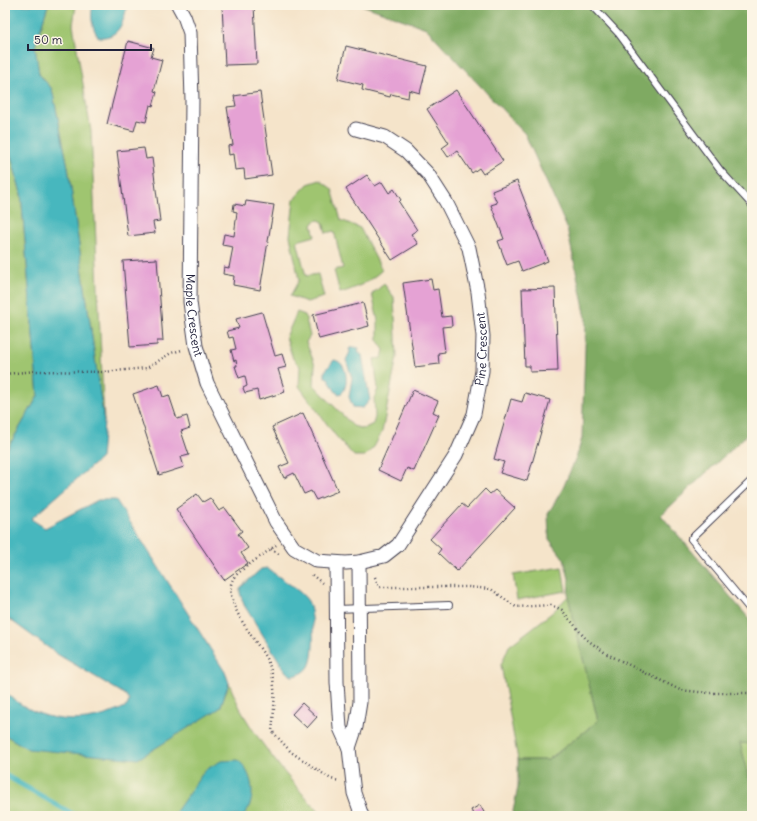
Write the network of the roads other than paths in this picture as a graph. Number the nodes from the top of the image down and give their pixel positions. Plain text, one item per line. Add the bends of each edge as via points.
1 (178, 5) edge
2 (592, 5) edge
3 (356, 129) dead end
4 (752, 205) edge
5 (752, 480) edge
6 (352, 562) junction
7 (449, 605) dead end
8 (359, 608) junction
9 (336, 609) junction
10 (752, 612) edge
11 (349, 748) junction
12 (363, 815) edge

1 - 6 street, Maple Crescent via 190,33 190,302 196,346 207,383 276,522 294,548 318,561
2 - 4 lane via 619,34 720,170
3 - 6 street, Pine Crescent via 385,136 406,151 428,174 446,202 469,248 483,336 482,371 474,414 456,455 398,545 384,556
5 - 10 lane via 691,539
6 - 8 street
6 - 9 street
7 - 8 lane
8 - 9 lane
8 - 11 street via 360,702
9 - 11 street via 340,728
11 - 12 street via 353,785

